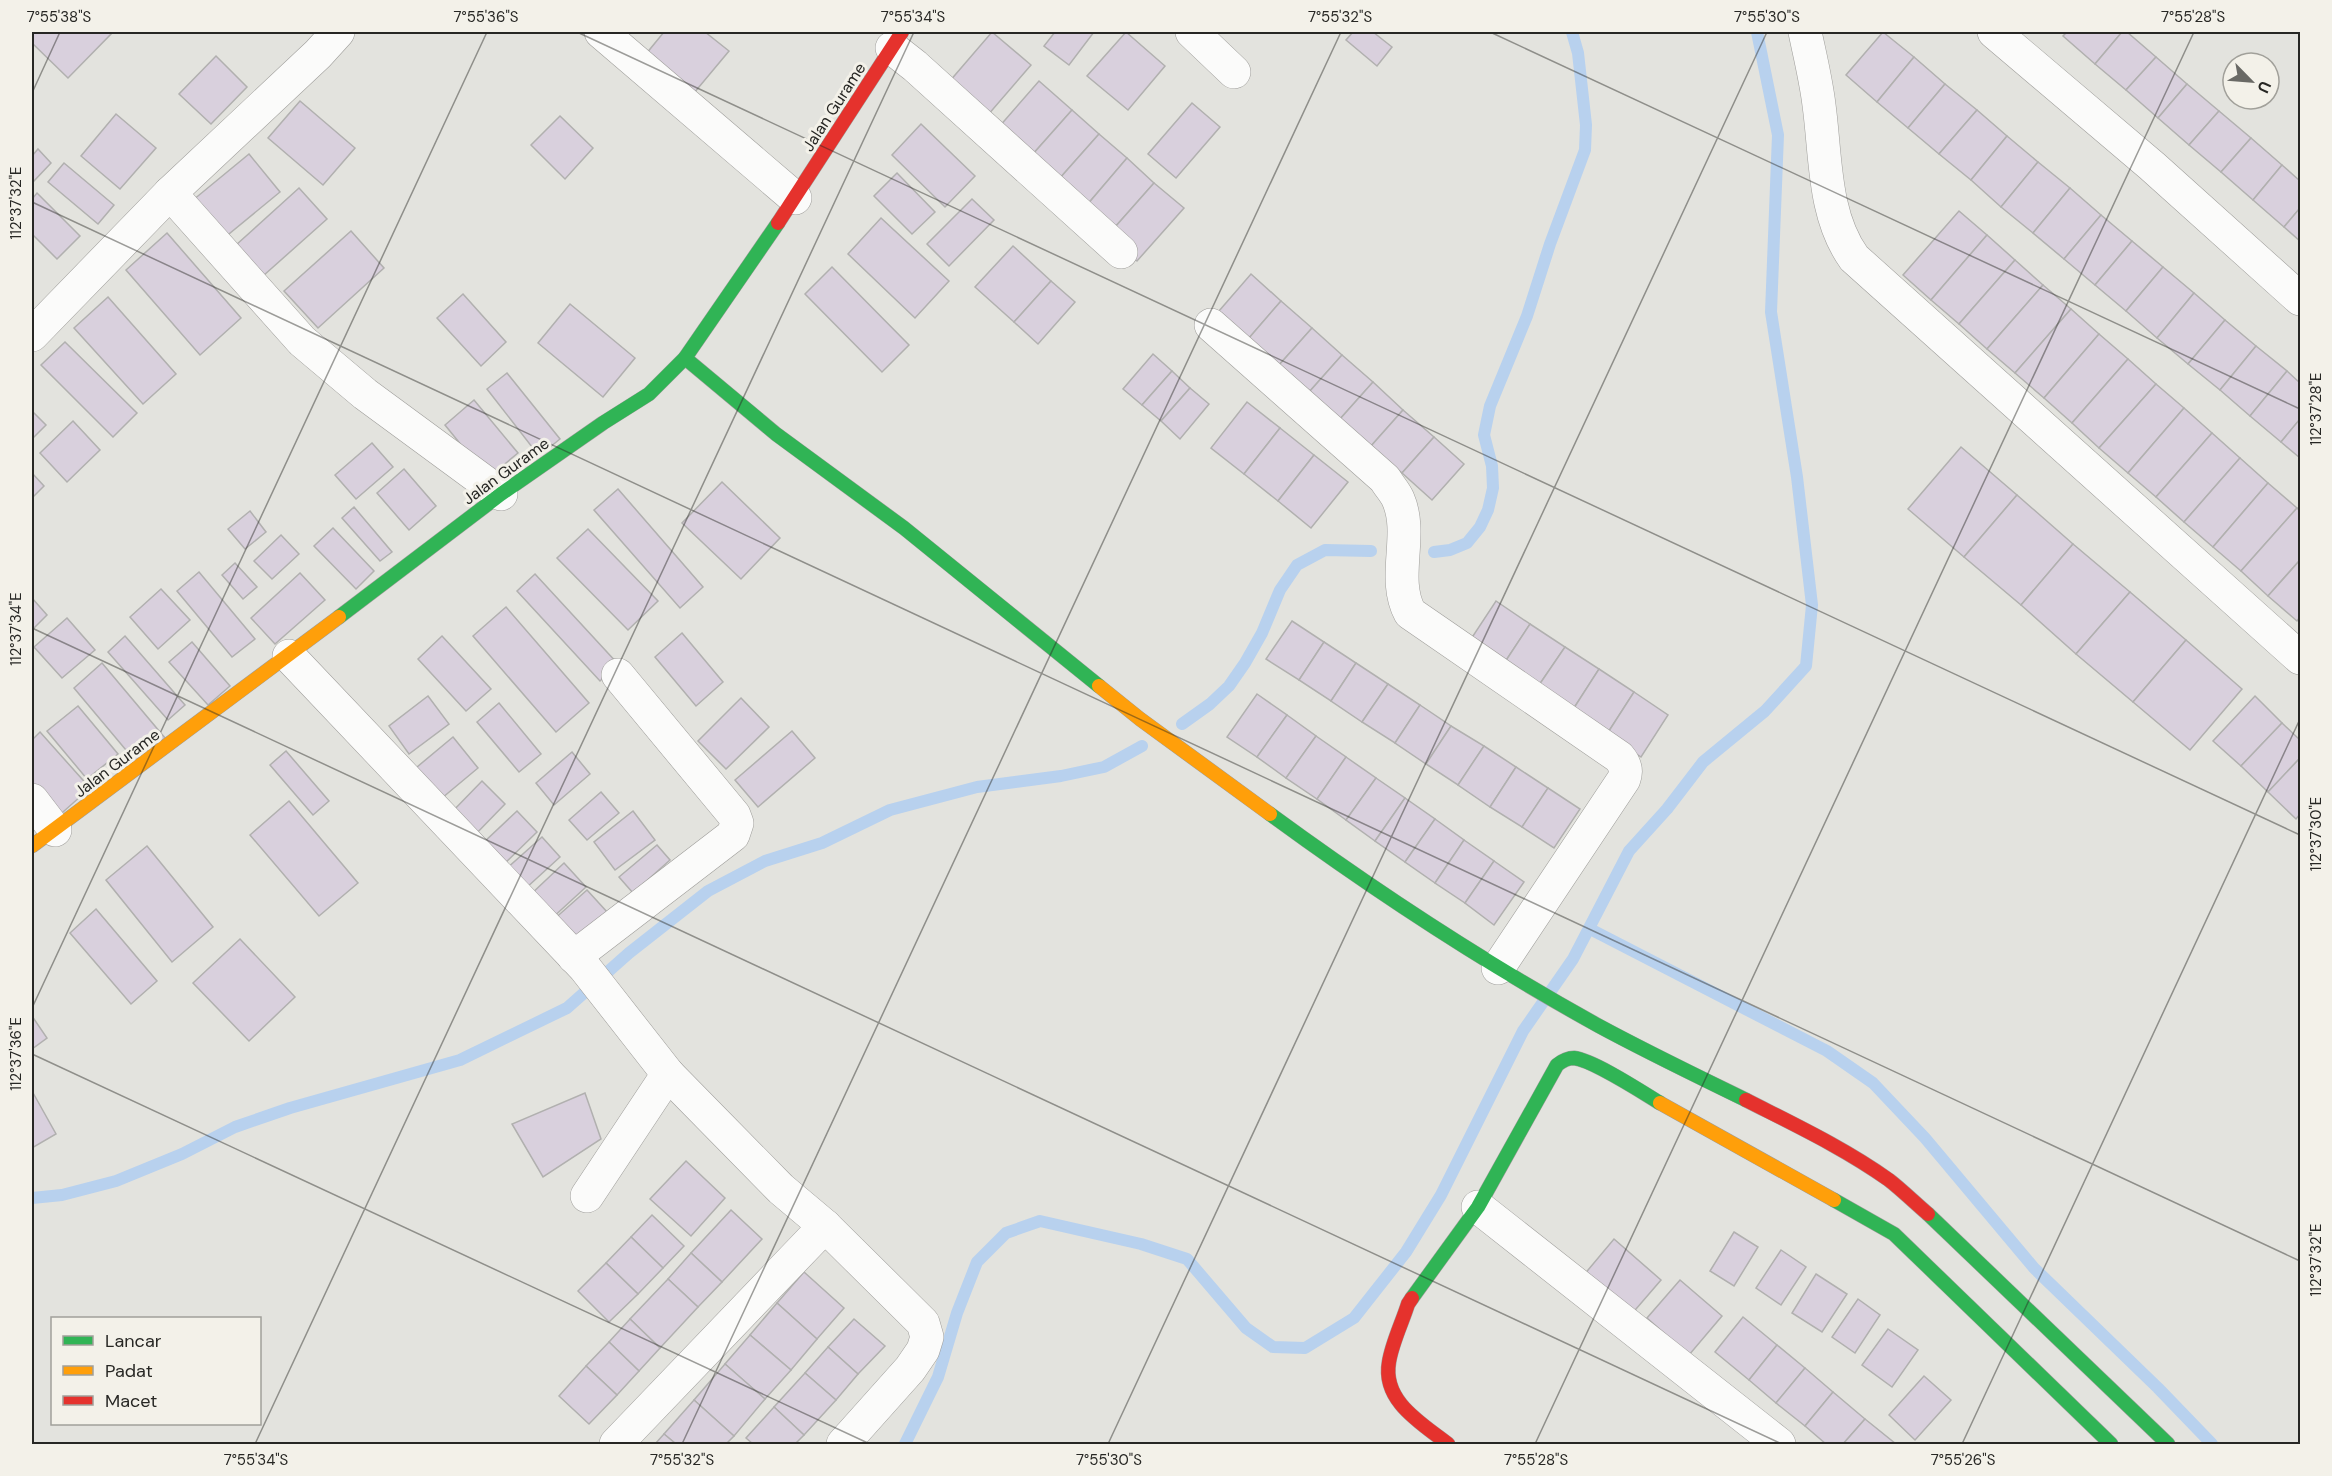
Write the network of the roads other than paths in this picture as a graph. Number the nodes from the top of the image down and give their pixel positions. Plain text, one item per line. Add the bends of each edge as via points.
1 (338, 32) edge
2 (601, 32) edge
3 (1192, 32) edge
4 (1805, 32) edge
5 (1994, 32) edge
6 (897, 40) edge
7 (1234, 72) dead end
8 (170, 193) junction
9 (795, 198) junction
10 (1121, 252) dead end
11 (2301, 298) edge
12 (1211, 325) dead end
13 (32, 335) edge
14 (685, 358) junction
15 (501, 494) junction
16 (289, 656) junction
17 (2301, 658) edge
18 (618, 675) dead end
19 (32, 800) edge
20 (43, 838) edge
21 (579, 962) junction
22 (1511, 975) junction
23 (1592, 1021) junction
24 (1586, 1061) junction
25 (668, 1074) junction
26 (588, 1196) dead end
27 (1478, 1207) junction
28 (825, 1226) junction
29 (616, 1444) edge
30 (843, 1444) edge
31 (1448, 1444) edge
32 (1779, 1444) edge
33 (2111, 1444) edge
34 (2168, 1444) edge

1 - 8 street
2 - 9 street
3 - 7 street
4 - 17 street via 1818,98 1833,218 1854,258
5 - 11 street
6 - 9 street, Jalan Gurame
6 - 10 street via 915,66
8 - 13 street
8 - 15 street via 302,341 365,394
9 - 14 street, Jalan Gurame
12 - 22 street via 1385,479 1398,499 1402,516 1402,595 1410,614 1623,762 1624,779
14 - 15 street, Jalan Gurame via 649,394
14 - 22 street via 1140,719 1340,866
15 - 16 street, Jalan Gurame
16 - 20 street, Jalan Gurame
16 - 21 street
18 - 21 street via 734,815 736,827 734,835
19 - 20 street
21 - 25 street
22 - 23 street
23 - 24 street
23 - 34 street via 1819,1137 1891,1182 1942,1226
24 - 27 street via 1574,1057 1557,1065
24 - 33 street via 1894,1234
25 - 26 street
25 - 28 street via 781,1189
27 - 31 street via 1408,1304 1389,1361 1388,1379 1396,1400
27 - 32 street
28 - 29 street
28 - 30 street via 918,1316 927,1337 910,1369

